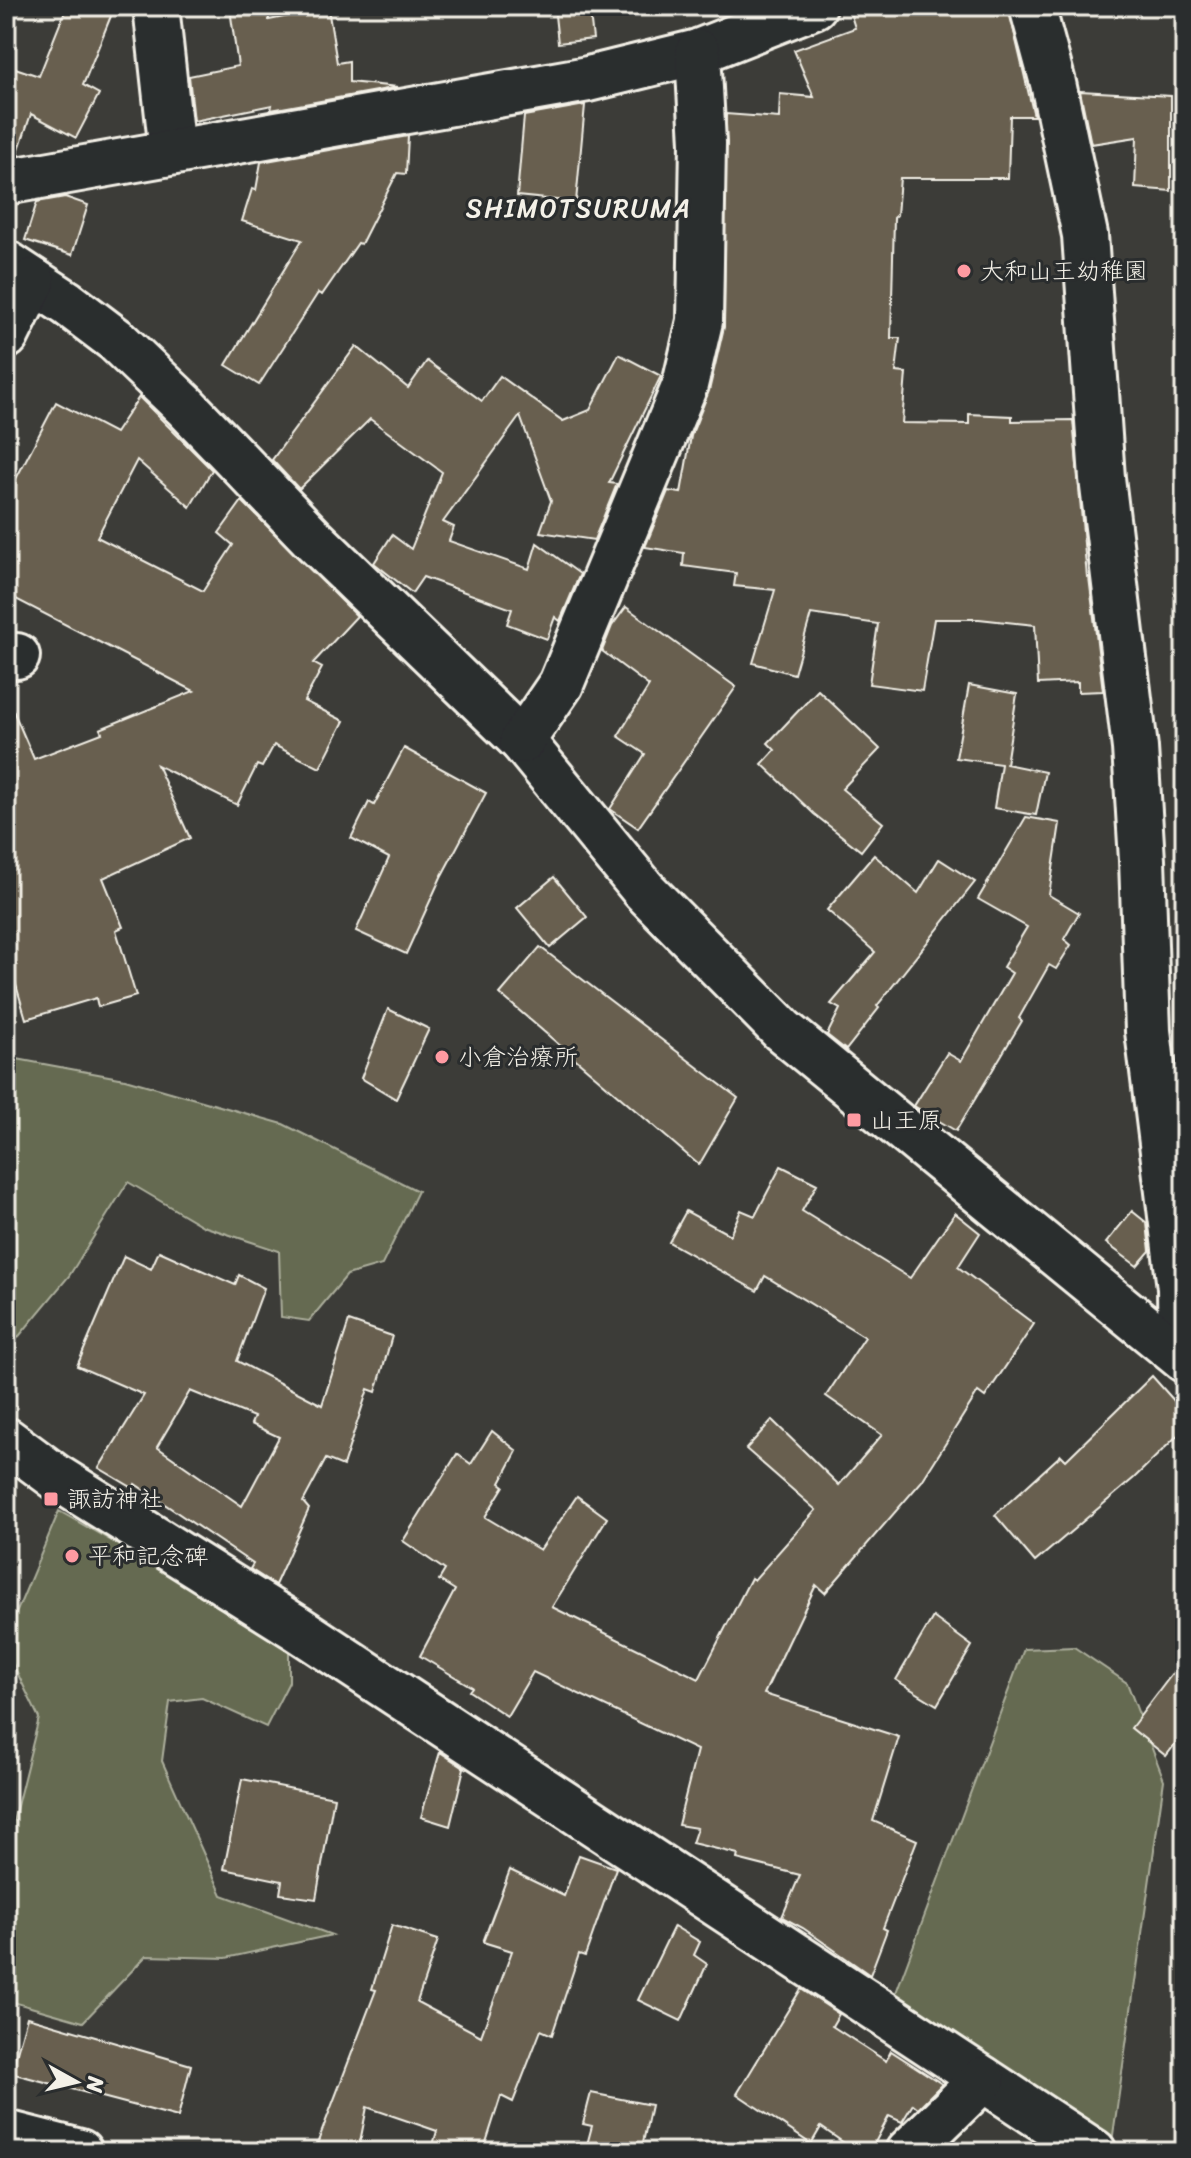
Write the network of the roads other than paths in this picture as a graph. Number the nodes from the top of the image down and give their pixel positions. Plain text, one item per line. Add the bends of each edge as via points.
1 (156, 6) edge
2 (814, 6) edge
3 (1032, 6) edge
4 (698, 52) junction
5 (172, 152) junction
6 (6, 182) edge
7 (20, 272) edge
8 (6, 336) edge
9 (522, 741) junction
10 (1183, 1358) edge
11 (6, 1440) edge
12 (983, 2079) junction
13 (6, 2133) edge
14 (80, 2152) edge
15 (908, 2152) edge
16 (1094, 2152) edge

1 - 5 street
2 - 4 street
3 - 10 street via 1085,235 1102,478 1135,748 1148,1031 1180,1288
4 - 5 street via 588,79
4 - 9 street via 703,143 700,321 685,385 561,684
5 - 6 street
7 - 8 street
7 - 9 street via 116,340
9 - 10 street via 644,890 782,1030
11 - 12 street
12 - 15 street
12 - 16 street
13 - 14 street

